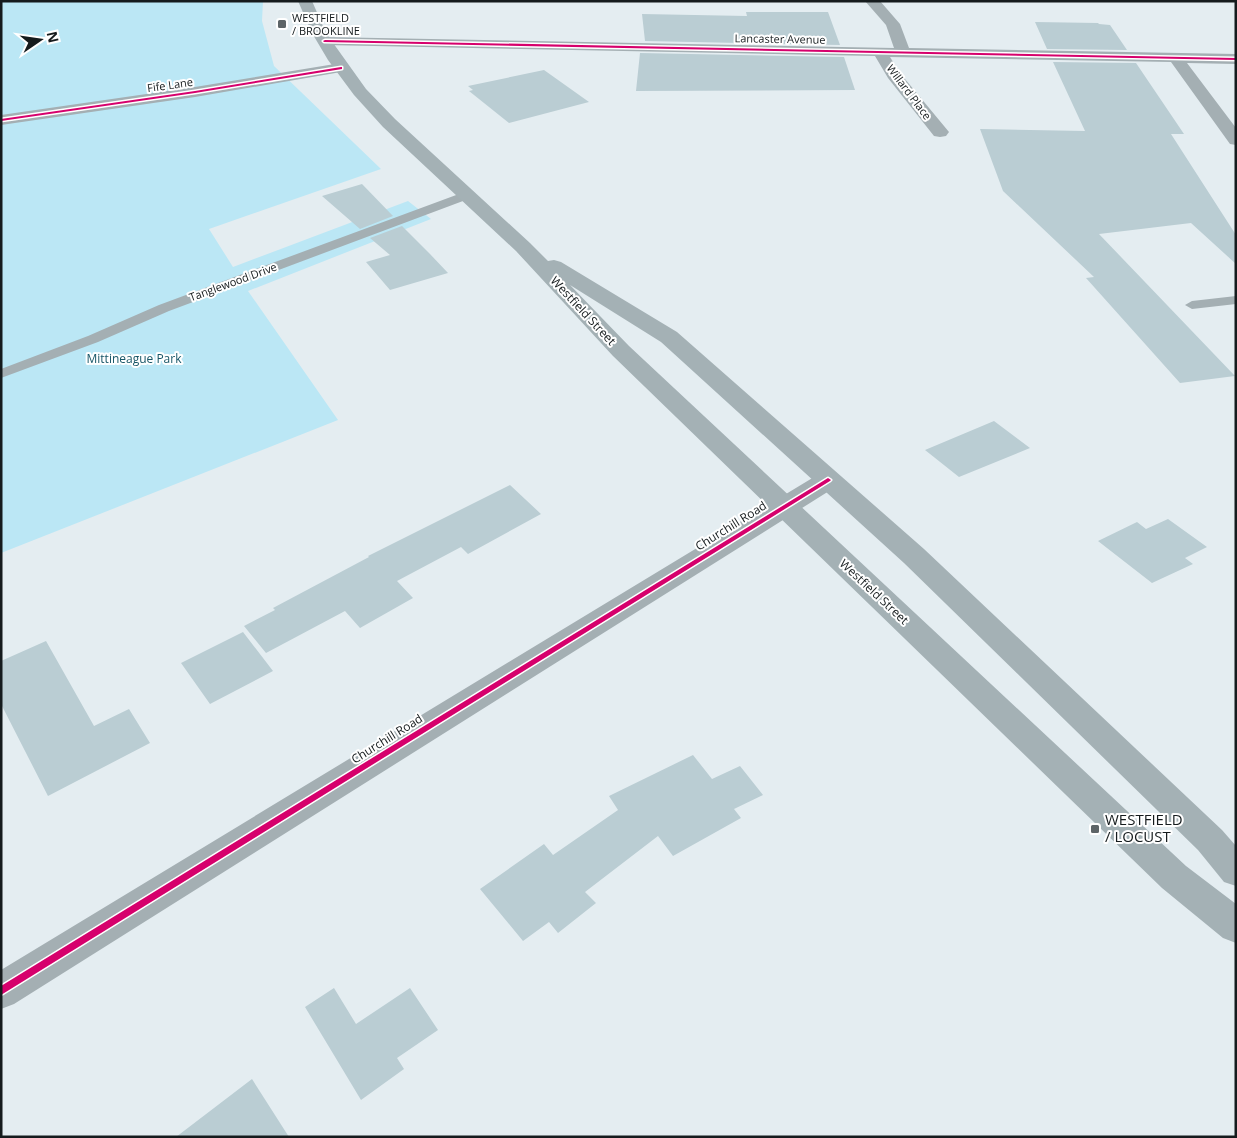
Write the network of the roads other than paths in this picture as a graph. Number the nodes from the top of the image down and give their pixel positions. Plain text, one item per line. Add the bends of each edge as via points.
1 (305, 1) edge
2 (872, 1) edge
3 (325, 41) junction
4 (880, 51) junction
5 (903, 51) junction
6 (1176, 58) junction
7 (1236, 60) edge
8 (341, 68) junction
9 (1, 120) edge
10 (940, 132) dead end
11 (1236, 140) edge
12 (467, 195) junction
13 (523, 247) junction
14 (1236, 300) edge
15 (1192, 305) dead end
16 (1, 374) edge
17 (828, 480) junction
18 (784, 507) junction
19 (1236, 871) edge
20 (1236, 926) edge
21 (1, 991) edge

1 - 3 main road, Westfield Street
2 - 5 street, Willard Place via 893,24
3 - 4 street, Lancaster Avenue
3 - 8 main road, Westfield Street
4 - 5 street, Lancaster Avenue
4 - 10 street, Willard Place via 894,75
5 - 6 street, Lancaster Avenue
6 - 7 street, Lancaster Avenue
6 - 11 street
8 - 9 street, Fife Lane
8 - 12 main road, Westfield Street via 389,123
12 - 13 main road, Westfield Street
12 - 16 lane, Tanglewood Drive via 164,308
13 - 17 main road, Westfield Street via 669,337
13 - 18 main road, Westfield Street via 621,351
14 - 15 lane
17 - 18 street, Churchill Road
17 - 19 main road, Westfield Street via 914,556 1189,819
18 - 20 main road, Westfield Street via 1174,877
18 - 21 street, Churchill Road

